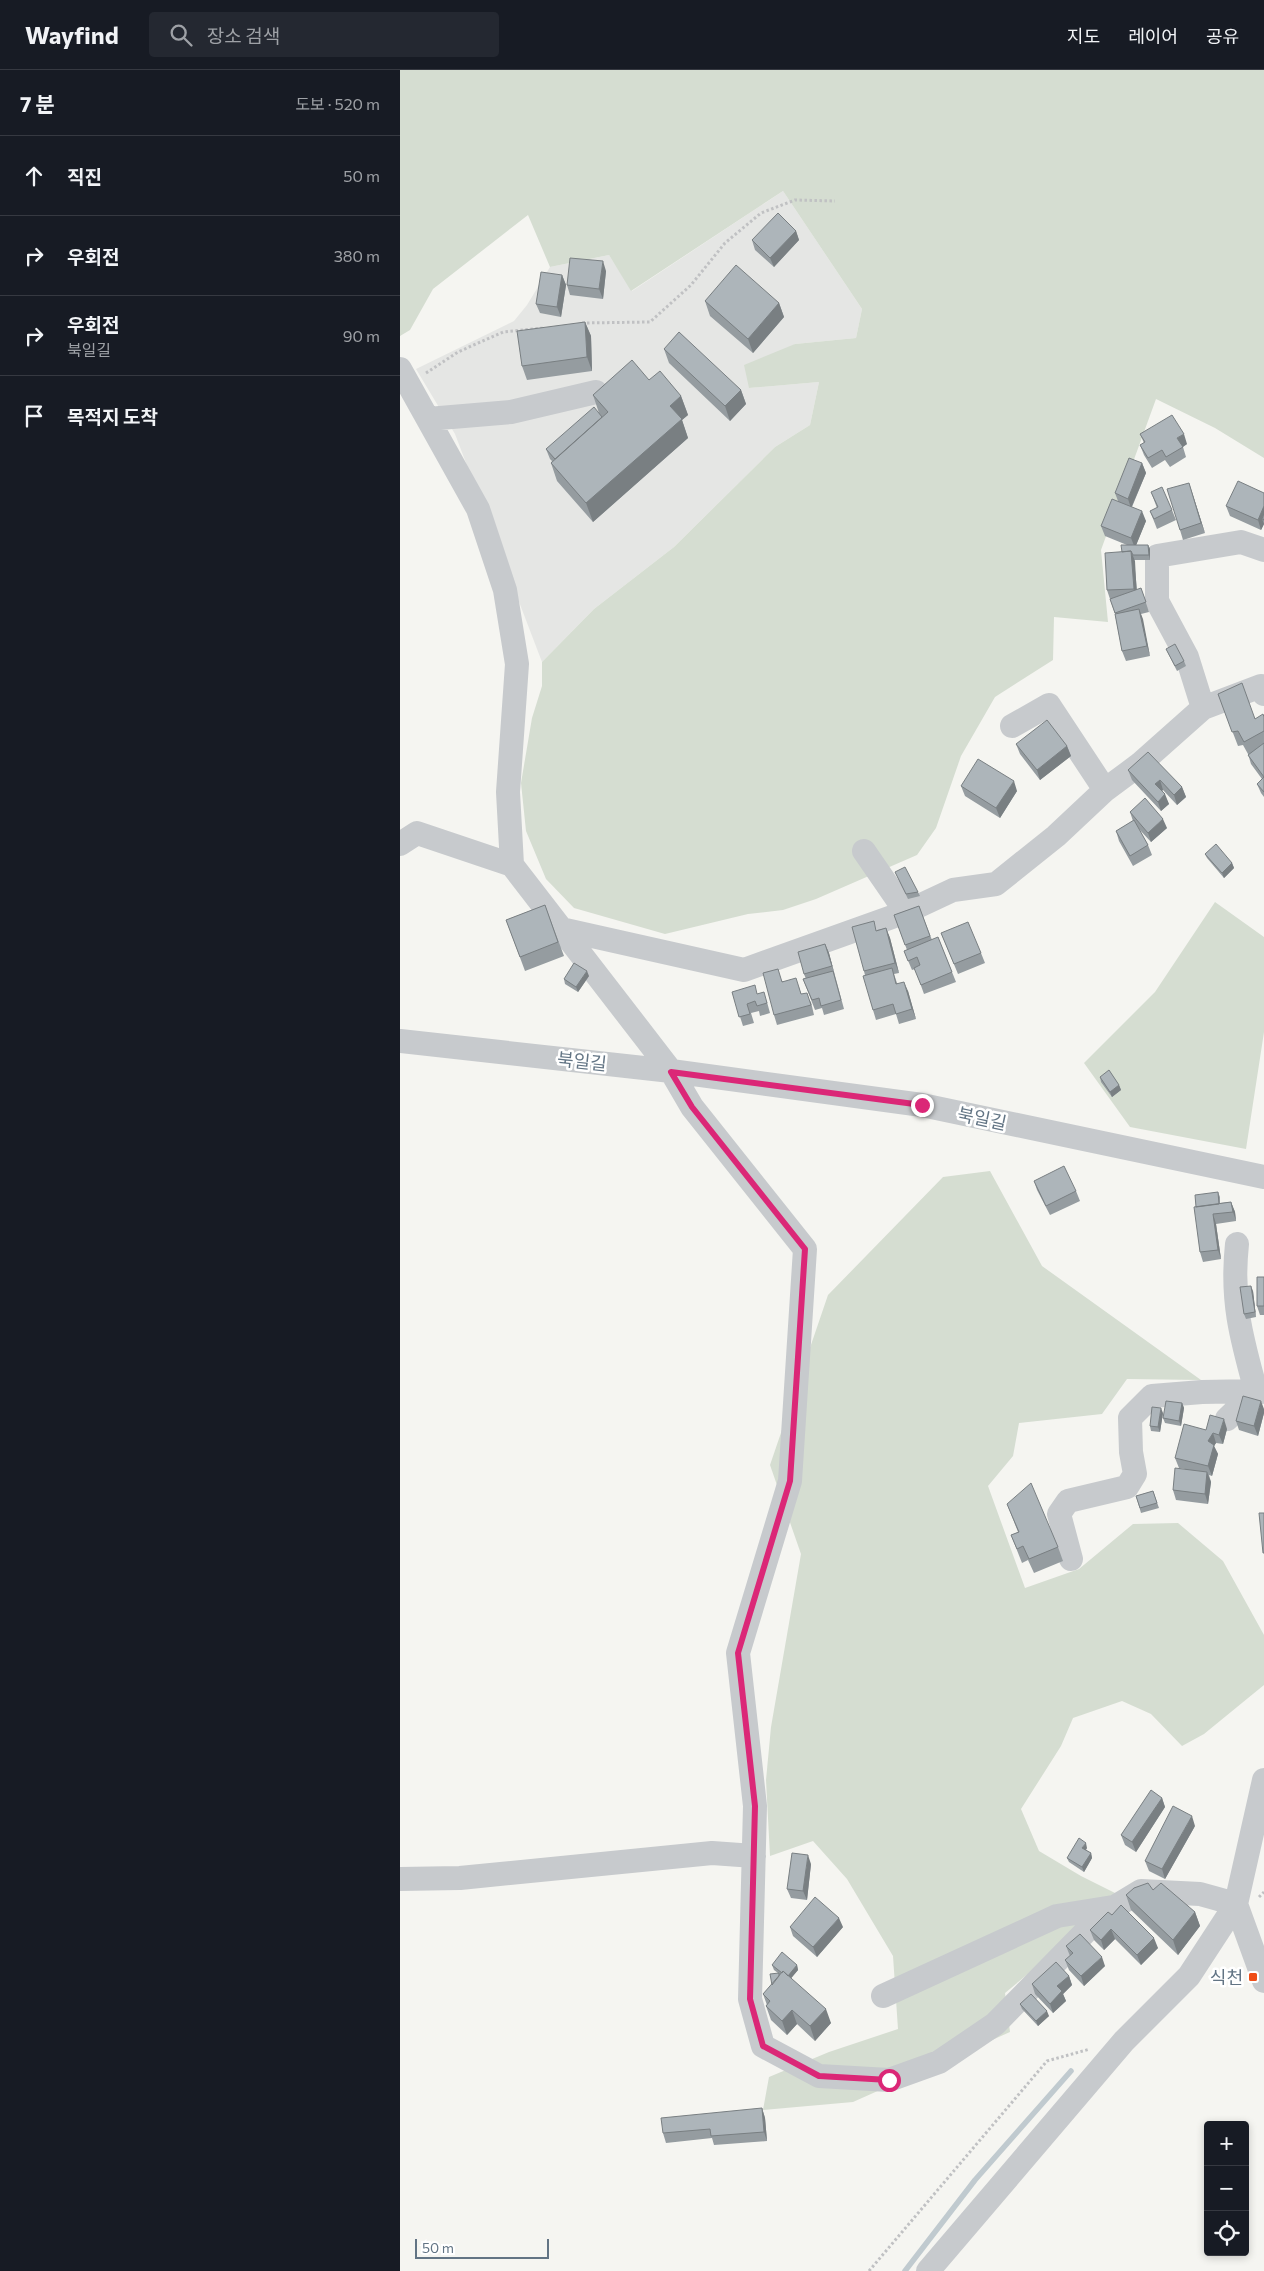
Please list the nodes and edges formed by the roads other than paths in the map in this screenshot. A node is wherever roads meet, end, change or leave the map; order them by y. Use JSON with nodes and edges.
{"nodes":[{"id":1,"x":404,"y":377,"type":"edge"},
{"id":2,"x":596,"y":392,"type":"edge"},
{"id":3,"x":428,"y":420,"type":"junction"},
{"id":4,"x":1264,"y":550,"type":"edge"},
{"id":5,"x":1263,"y":688,"type":"edge"},
{"id":6,"x":1203,"y":708,"type":"junction"},
{"id":7,"x":1012,"y":726,"type":"dead end"},
{"id":8,"x":1105,"y":790,"type":"junction"},
{"id":9,"x":400,"y":844,"type":"edge"},
{"id":10,"x":864,"y":851,"type":"dead end"},
{"id":11,"x":512,"y":865,"type":"junction"},
{"id":12,"x":906,"y":912,"type":"junction"},
{"id":13,"x":561,"y":929,"type":"junction"},
{"id":14,"x":400,"y":1041,"type":"edge"},
{"id":15,"x":671,"y":1072,"type":"junction"},
{"id":16,"x":1264,"y":1176,"type":"edge"},
{"id":17,"x":1237,"y":1244,"type":"dead end"},
{"id":18,"x":1260,"y":1392,"type":"edge"},
{"id":19,"x":1227,"y":1419,"type":"dead end"},
{"id":20,"x":1071,"y":1559,"type":"dead end"},
{"id":21,"x":1264,"y":1780,"type":"edge"},
{"id":22,"x":754,"y":1856,"type":"junction"},
{"id":23,"x":400,"y":1879,"type":"edge"},
{"id":24,"x":1236,"y":1904,"type":"junction"},
{"id":25,"x":1117,"y":1906,"type":"junction"},
{"id":26,"x":1264,"y":1981,"type":"edge"},
{"id":27,"x":882,"y":1996,"type":"dead end"},
{"id":28,"x":928,"y":2271,"type":"edge"}],
"edges":[{"from":1,"to":3,"type":"street"},
{"from":2,"to":3,"type":"street"},
{"from":3,"to":11,"type":"street"},
{"from":4,"to":6,"type":"street"},
{"from":5,"to":6,"type":"street"},
{"from":6,"to":8,"type":"street"},
{"from":7,"to":8,"type":"street"},
{"from":8,"to":12,"type":"street"},
{"from":9,"to":11,"type":"street"},
{"from":10,"to":12,"type":"street"},
{"from":11,"to":13,"type":"street"},
{"from":12,"to":13,"type":"street"},
{"from":13,"to":15,"type":"street"},
{"from":14,"to":15,"type":"street","name":"북일길"},
{"from":15,"to":16,"type":"street","name":"북일길"},
{"from":15,"to":22,"type":"street"},
{"from":17,"to":18,"type":"street"},
{"from":18,"to":19,"type":"street"},
{"from":18,"to":20,"type":"street"},
{"from":21,"to":24,"type":"street"},
{"from":22,"to":23,"type":"street"},
{"from":22,"to":25,"type":"street"},
{"from":24,"to":25,"type":"street"},
{"from":24,"to":26,"type":"street"},
{"from":24,"to":28,"type":"street"},
{"from":25,"to":27,"type":"street"}]}
